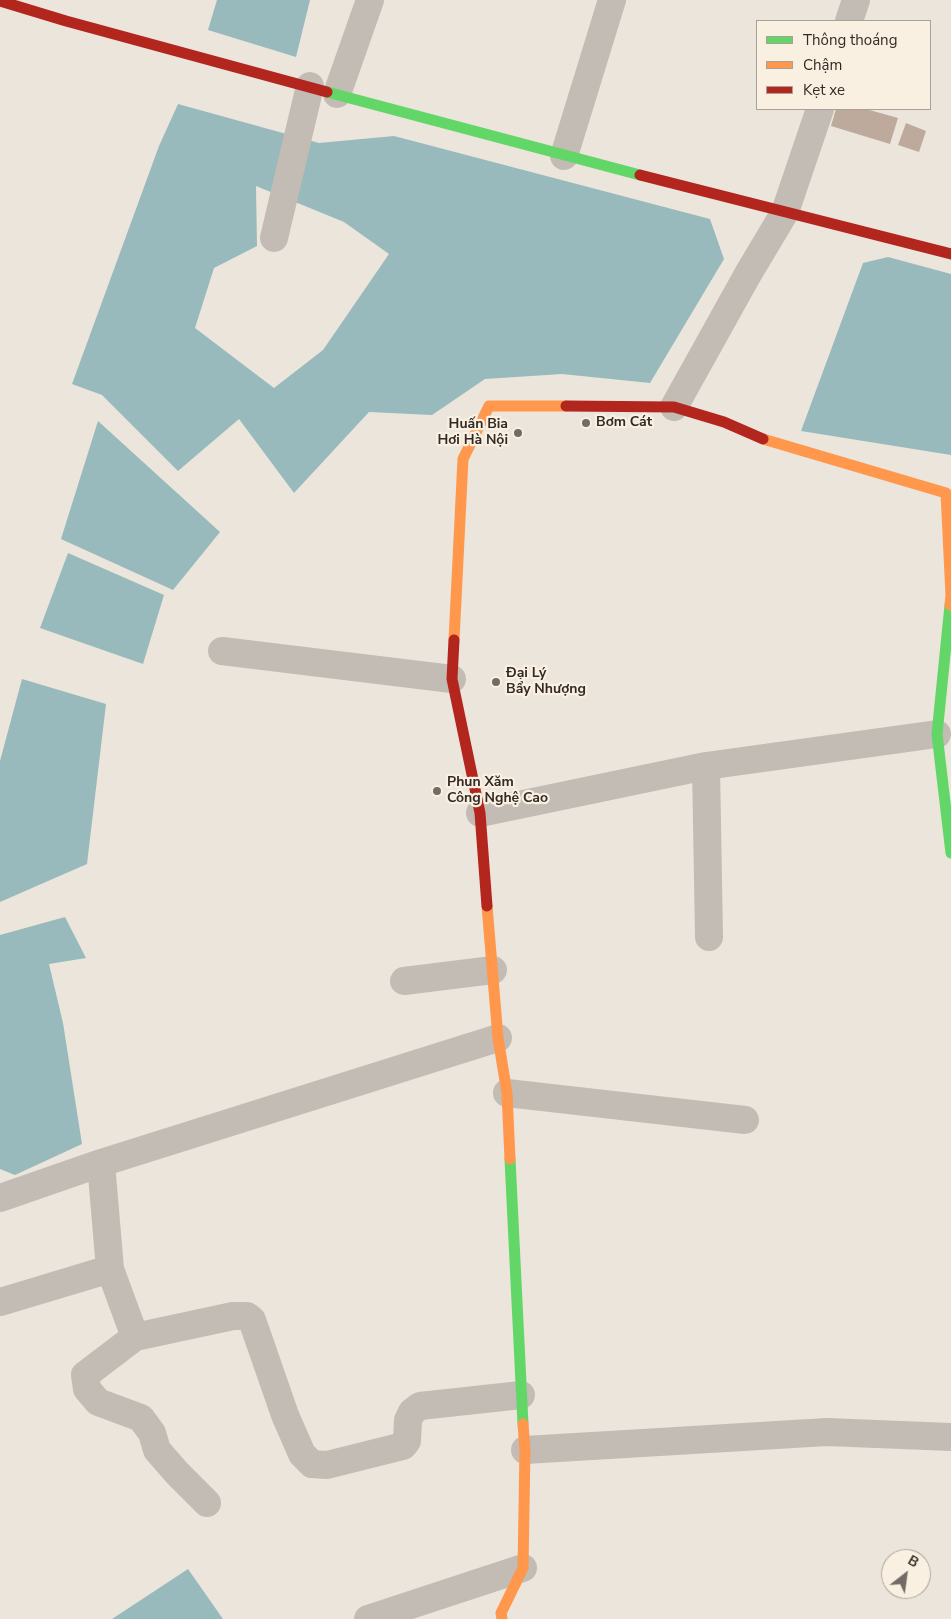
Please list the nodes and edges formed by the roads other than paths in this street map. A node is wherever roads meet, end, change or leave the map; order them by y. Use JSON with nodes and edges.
{"nodes":[{"id":1,"x":370,"y":0,"type":"edge"},
{"id":2,"x":612,"y":0,"type":"edge"},
{"id":3,"x":856,"y":0,"type":"edge"},
{"id":4,"x":0,"y":1,"type":"edge"},
{"id":5,"x":849,"y":20,"type":"edge"},
{"id":6,"x":310,"y":86,"type":"junction"},
{"id":7,"x":337,"y":94,"type":"junction"},
{"id":8,"x":820,"y":110,"type":"edge"},
{"id":9,"x":564,"y":156,"type":"junction"},
{"id":10,"x":785,"y":212,"type":"junction"},
{"id":11,"x":274,"y":238,"type":"dead end"},
{"id":12,"x":951,"y":254,"type":"edge"},
{"id":13,"x":674,"y":407,"type":"junction"},
{"id":14,"x":951,"y":595,"type":"edge"},
{"id":15,"x":222,"y":651,"type":"dead end"},
{"id":16,"x":452,"y":679,"type":"junction"},
{"id":17,"x":937,"y":734,"type":"junction"},
{"id":18,"x":706,"y":766,"type":"junction"},
{"id":19,"x":480,"y":813,"type":"junction"},
{"id":20,"x":951,"y":853,"type":"edge"},
{"id":21,"x":709,"y":937,"type":"dead end"},
{"id":22,"x":493,"y":970,"type":"junction"},
{"id":23,"x":404,"y":981,"type":"dead end"},
{"id":24,"x":498,"y":1038,"type":"junction"},
{"id":25,"x":507,"y":1093,"type":"junction"},
{"id":26,"x":745,"y":1120,"type":"dead end"},
{"id":27,"x":101,"y":1164,"type":"junction"},
{"id":28,"x":0,"y":1198,"type":"edge"},
{"id":29,"x":110,"y":1270,"type":"junction"},
{"id":30,"x":0,"y":1302,"type":"edge"},
{"id":31,"x":135,"y":1338,"type":"junction"},
{"id":32,"x":521,"y":1395,"type":"junction"},
{"id":33,"x":951,"y":1437,"type":"edge"},
{"id":34,"x":526,"y":1450,"type":"junction"},
{"id":35,"x":207,"y":1503,"type":"dead end"},
{"id":36,"x":524,"y":1568,"type":"junction"},
{"id":37,"x":368,"y":1619,"type":"edge"},
{"id":38,"x":502,"y":1619,"type":"edge"}],
"edges":[{"from":1,"to":7,"type":"street"},
{"from":2,"to":9,"type":"street"},
{"from":3,"to":5,"type":"street"},
{"from":4,"to":6,"type":"street"},
{"from":6,"to":7,"type":"street"},
{"from":6,"to":11,"type":"street"},
{"from":7,"to":9,"type":"street"},
{"from":8,"to":10,"type":"street"},
{"from":9,"to":10,"type":"street"},
{"from":10,"to":12,"type":"street"},
{"from":10,"to":13,"type":"street"},
{"from":13,"to":14,"type":"street"},
{"from":13,"to":16,"type":"street"},
{"from":14,"to":17,"type":"street"},
{"from":15,"to":16,"type":"street"},
{"from":16,"to":19,"type":"street"},
{"from":17,"to":18,"type":"street"},
{"from":17,"to":20,"type":"street"},
{"from":18,"to":19,"type":"street"},
{"from":18,"to":21,"type":"street"},
{"from":19,"to":22,"type":"street"},
{"from":22,"to":23,"type":"street"},
{"from":22,"to":24,"type":"street"},
{"from":24,"to":25,"type":"street"},
{"from":24,"to":27,"type":"street"},
{"from":25,"to":26,"type":"street"},
{"from":25,"to":32,"type":"street"},
{"from":27,"to":28,"type":"street"},
{"from":27,"to":29,"type":"street"},
{"from":29,"to":30,"type":"street"},
{"from":29,"to":31,"type":"street"},
{"from":31,"to":32,"type":"street"},
{"from":31,"to":35,"type":"street"},
{"from":32,"to":34,"type":"street"},
{"from":33,"to":34,"type":"street"},
{"from":34,"to":36,"type":"street"},
{"from":36,"to":37,"type":"street"},
{"from":36,"to":38,"type":"street"}]}
